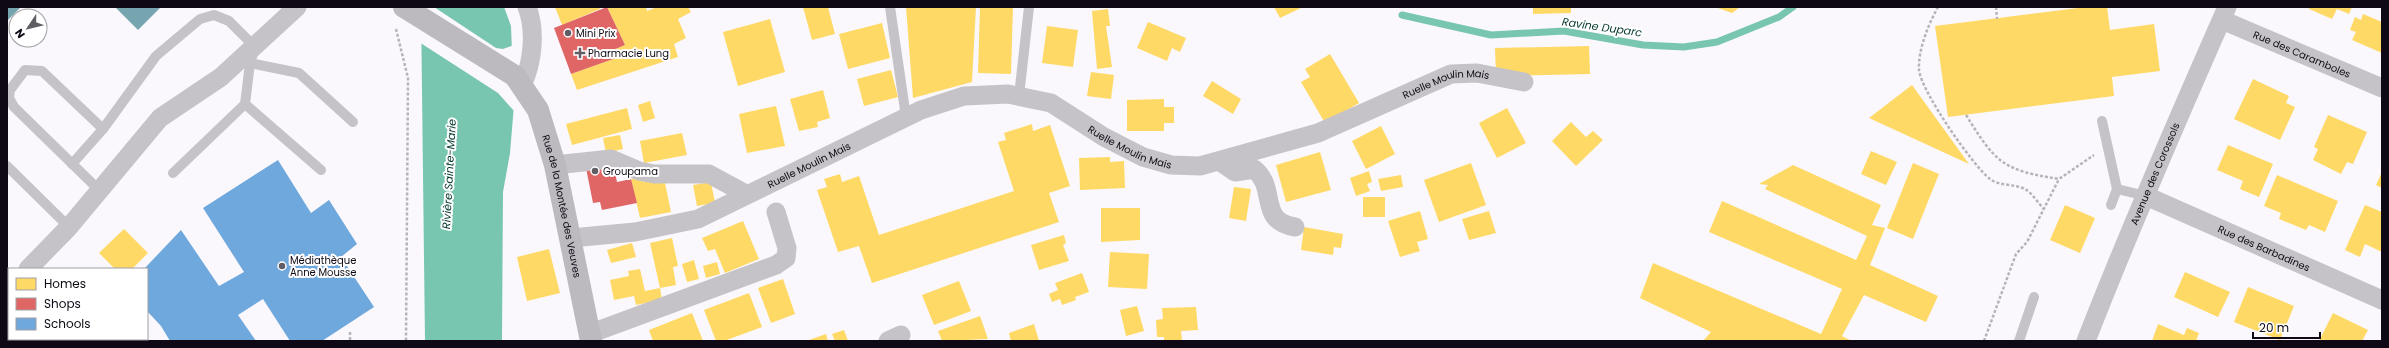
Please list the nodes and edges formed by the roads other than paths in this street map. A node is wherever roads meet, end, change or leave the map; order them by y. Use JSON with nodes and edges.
{"nodes":[{"id":1,"x":297,"y":7,"type":"edge"},
{"id":2,"x":527,"y":7,"type":"edge"},
{"id":3,"x":890,"y":7,"type":"edge"},
{"id":4,"x":1029,"y":7,"type":"edge"},
{"id":5,"x":2224,"y":14,"type":"edge"},
{"id":6,"x":405,"y":15,"type":"edge"},
{"id":7,"x":253,"y":55,"type":"junction"},
{"id":8,"x":518,"y":80,"type":"junction"},
{"id":9,"x":1524,"y":82,"type":"dead end"},
{"id":10,"x":2382,"y":88,"type":"edge"},
{"id":11,"x":1019,"y":96,"type":"junction"},
{"id":12,"x":245,"y":104,"type":"junction"},
{"id":13,"x":906,"y":117,"type":"junction"},
{"id":14,"x":2102,"y":121,"type":"dead end"},
{"id":15,"x":353,"y":122,"type":"dead end"},
{"id":16,"x":103,"y":129,"type":"junction"},
{"id":17,"x":1219,"y":161,"type":"junction"},
{"id":18,"x":72,"y":164,"type":"junction"},
{"id":19,"x":555,"y":165,"type":"junction"},
{"id":20,"x":7,"y":166,"type":"edge"},
{"id":21,"x":321,"y":170,"type":"dead end"},
{"id":22,"x":174,"y":173,"type":"dead end"},
{"id":23,"x":98,"y":189,"type":"junction"},
{"id":24,"x":2117,"y":189,"type":"junction"},
{"id":25,"x":746,"y":194,"type":"junction"},
{"id":26,"x":2146,"y":196,"type":"junction"},
{"id":27,"x":2111,"y":205,"type":"dead end"},
{"id":28,"x":776,"y":212,"type":"dead end"},
{"id":29,"x":69,"y":227,"type":"junction"},
{"id":30,"x":1295,"y":227,"type":"dead end"},
{"id":31,"x":570,"y":238,"type":"junction"},
{"id":32,"x":29,"y":268,"type":"edge"},
{"id":33,"x":2034,"y":297,"type":"dead end"},
{"id":34,"x":2382,"y":300,"type":"edge"},
{"id":35,"x":590,"y":338,"type":"edge"},
{"id":36,"x":2018,"y":341,"type":"edge"},
{"id":37,"x":2086,"y":341,"type":"edge"}],
"edges":[{"from":1,"to":7,"type":"street"},
{"from":2,"to":8,"type":"street"},
{"from":3,"to":13,"type":"lane"},
{"from":4,"to":11,"type":"lane"},
{"from":5,"to":10,"type":"street","name":"Rue des Caramboles"},
{"from":5,"to":26,"type":"street","name":"Avenue des Corossols"},
{"from":6,"to":8,"type":"main road"},
{"from":7,"to":12,"type":"lane"},
{"from":7,"to":15,"type":"lane"},
{"from":7,"to":16,"type":"lane"},
{"from":7,"to":23,"type":"street"},
{"from":8,"to":19,"type":"main road","name":"Rue de la Montée des Veuves"},
{"from":9,"to":17,"type":"street","name":"Ruelle Moulin Mais"},
{"from":11,"to":13,"type":"street","name":"Ruelle Moulin Mais"},
{"from":11,"to":17,"type":"street","name":"Ruelle Moulin Mais"},
{"from":12,"to":21,"type":"lane"},
{"from":12,"to":22,"type":"lane"},
{"from":13,"to":25,"type":"street","name":"Ruelle Moulin Mais"},
{"from":14,"to":24,"type":"lane"},
{"from":16,"to":18,"type":"lane"},
{"from":16,"to":18,"type":"lane"},
{"from":17,"to":30,"type":"street"},
{"from":18,"to":23,"type":"lane"},
{"from":19,"to":25,"type":"street"},
{"from":19,"to":31,"type":"main road","name":"Rue de la Montée des Veuves"},
{"from":20,"to":29,"type":"lane"},
{"from":23,"to":29,"type":"street"},
{"from":24,"to":26,"type":"lane"},
{"from":24,"to":27,"type":"lane"},
{"from":25,"to":31,"type":"street","name":"Ruelle Moulin Mais"},
{"from":26,"to":34,"type":"street","name":"Rue des Barbadines"},
{"from":26,"to":37,"type":"street","name":"Avenue des Corossols"},
{"from":28,"to":35,"type":"street"},
{"from":29,"to":32,"type":"street"},
{"from":31,"to":35,"type":"main road","name":"Rue de la Montée des Veuves"},
{"from":33,"to":36,"type":"lane"}]}
